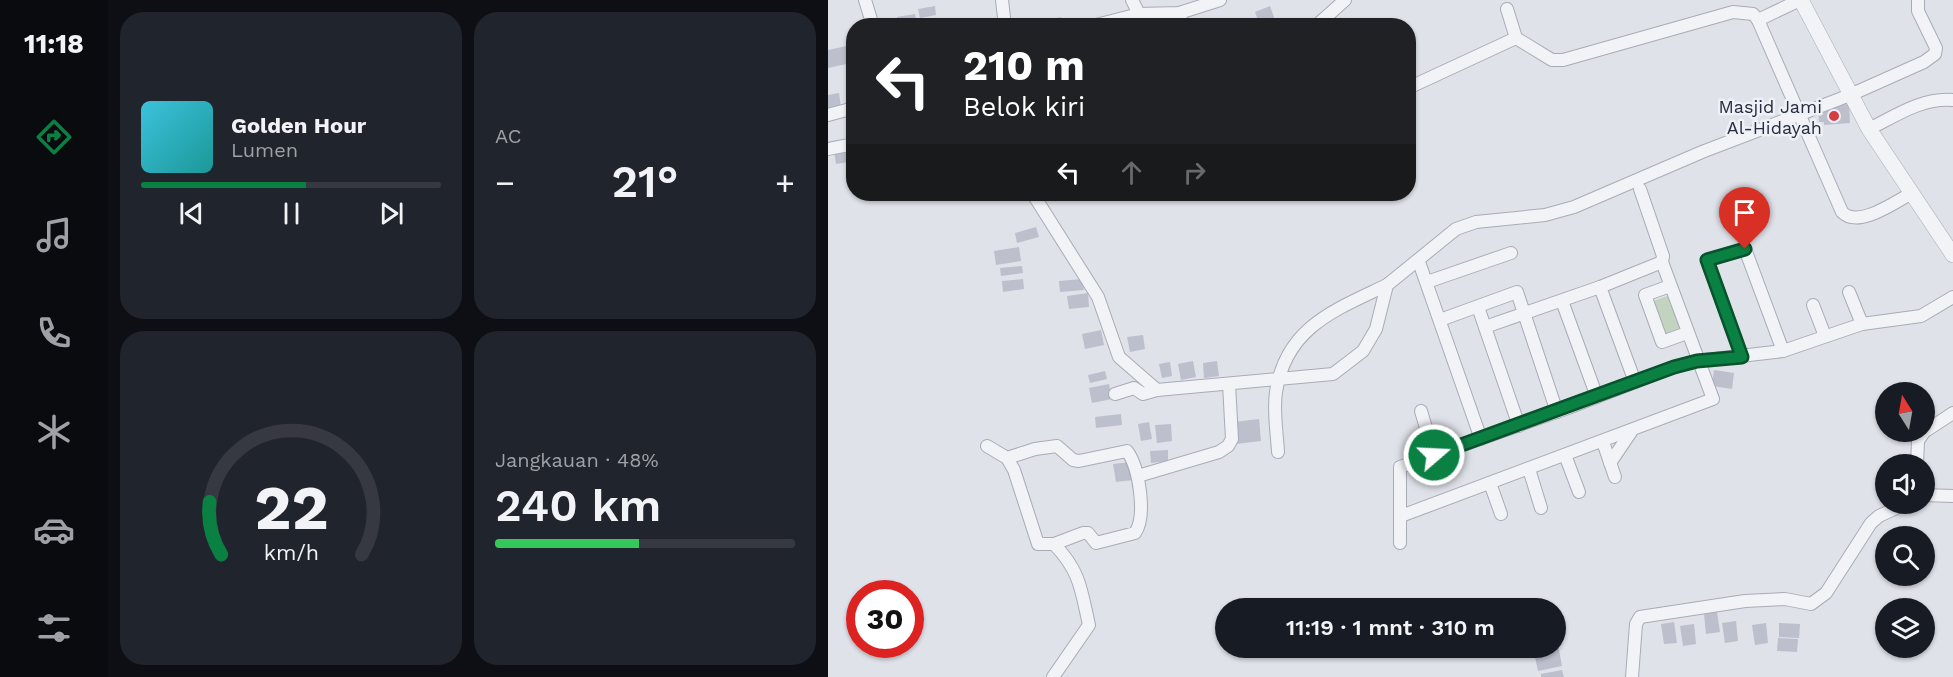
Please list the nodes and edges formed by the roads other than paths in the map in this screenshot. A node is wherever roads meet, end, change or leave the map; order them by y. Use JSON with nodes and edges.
{"nodes":[{"id":1,"x":865,"y":0,"type":"edge"},
{"id":2,"x":1002,"y":0,"type":"edge"},
{"id":3,"x":1132,"y":0,"type":"edge"},
{"id":4,"x":1220,"y":0,"type":"edge"},
{"id":5,"x":1345,"y":0,"type":"edge"},
{"id":6,"x":1800,"y":0,"type":"edge"},
{"id":7,"x":1918,"y":0,"type":"edge"},
{"id":8,"x":1507,"y":9,"type":"dead end"},
{"id":9,"x":1179,"y":13,"type":"junction"},
{"id":10,"x":1139,"y":14,"type":"junction"},
{"id":11,"x":871,"y":18,"type":"edge"},
{"id":12,"x":1004,"y":18,"type":"edge"},
{"id":13,"x":1123,"y":18,"type":"edge"},
{"id":14,"x":1181,"y":18,"type":"edge"},
{"id":15,"x":1328,"y":18,"type":"edge"},
{"id":16,"x":1758,"y":20,"type":"junction"},
{"id":17,"x":1516,"y":38,"type":"junction"},
{"id":18,"x":1416,"y":84,"type":"edge"},
{"id":19,"x":1850,"y":95,"type":"junction"},
{"id":20,"x":1953,"y":100,"type":"edge"},
{"id":21,"x":846,"y":110,"type":"edge"},
{"id":22,"x":1800,"y":113,"type":"junction"},
{"id":23,"x":828,"y":115,"type":"edge"},
{"id":24,"x":1869,"y":129,"type":"junction"},
{"id":25,"x":846,"y":145,"type":"edge"},
{"id":26,"x":828,"y":148,"type":"edge"},
{"id":27,"x":1640,"y":189,"type":"dead end"},
{"id":28,"x":1912,"y":193,"type":"junction"},
{"id":29,"x":1037,"y":201,"type":"edge"},
{"id":30,"x":1511,"y":253,"type":"dead end"},
{"id":31,"x":1953,"y":255,"type":"edge"},
{"id":32,"x":1419,"y":262,"type":"junction"},
{"id":33,"x":1662,"y":262,"type":"junction"},
{"id":34,"x":1427,"y":282,"type":"junction"},
{"id":35,"x":1387,"y":285,"type":"junction"},
{"id":36,"x":1670,"y":286,"type":"junction"},
{"id":37,"x":1599,"y":287,"type":"junction"},
{"id":38,"x":1849,"y":292,"type":"dead end"},
{"id":39,"x":1953,"y":297,"type":"edge"},
{"id":40,"x":1562,"y":301,"type":"junction"},
{"id":41,"x":1813,"y":305,"type":"dead end"},
{"id":42,"x":1478,"y":307,"type":"junction"},
{"id":43,"x":1524,"y":314,"type":"junction"},
{"id":44,"x":1440,"y":320,"type":"junction"},
{"id":45,"x":1862,"y":324,"type":"junction"},
{"id":46,"x":1485,"y":327,"type":"junction"},
{"id":47,"x":1687,"y":333,"type":"junction"},
{"id":48,"x":1825,"y":336,"type":"junction"},
{"id":49,"x":1782,"y":351,"type":"junction"},
{"id":50,"x":1742,"y":357,"type":"junction"},
{"id":51,"x":1697,"y":361,"type":"junction"},
{"id":52,"x":1279,"y":381,"type":"junction"},
{"id":53,"x":1635,"y":382,"type":"junction"},
{"id":54,"x":1229,"y":384,"type":"junction"},
{"id":55,"x":1157,"y":390,"type":"junction"},
{"id":56,"x":1115,"y":394,"type":"dead end"},
{"id":57,"x":1597,"y":397,"type":"junction"},
{"id":58,"x":1421,"y":411,"type":"dead end"},
{"id":59,"x":1557,"y":412,"type":"junction"},
{"id":60,"x":1953,"y":413,"type":"edge"},
{"id":61,"x":1935,"y":425,"type":"edge"},
{"id":62,"x":1519,"y":426,"type":"junction"},
{"id":63,"x":1632,"y":431,"type":"junction"},
{"id":64,"x":1481,"y":439,"type":"junction"},
{"id":65,"x":1603,"y":442,"type":"junction"},
{"id":66,"x":987,"y":446,"type":"dead end"},
{"id":67,"x":1278,"y":452,"type":"dead end"},
{"id":68,"x":1434,"y":455,"type":"junction"},
{"id":69,"x":1565,"y":455,"type":"junction"},
{"id":70,"x":1007,"y":458,"type":"junction"},
{"id":71,"x":1610,"y":463,"type":"junction"},
{"id":72,"x":1529,"y":468,"type":"junction"},
{"id":73,"x":1138,"y":476,"type":"junction"},
{"id":74,"x":1615,"y":477,"type":"dead end"},
{"id":75,"x":1490,"y":483,"type":"junction"},
{"id":76,"x":1579,"y":492,"type":"dead end"},
{"id":77,"x":1935,"y":495,"type":"edge"},
{"id":78,"x":1953,"y":496,"type":"edge"},
{"id":79,"x":1541,"y":508,"type":"dead end"},
{"id":80,"x":1501,"y":514,"type":"dead end"},
{"id":81,"x":1883,"y":514,"type":"edge"},
{"id":82,"x":1401,"y":516,"type":"junction"},
{"id":83,"x":1400,"y":543,"type":"dead end"},
{"id":84,"x":1054,"y":544,"type":"junction"},
{"id":85,"x":1053,"y":677,"type":"edge"},
{"id":86,"x":1632,"y":677,"type":"edge"}],
"edges":[{"from":1,"to":11,"type":"street"},
{"from":2,"to":12,"type":"street"},
{"from":3,"to":10,"type":"street"},
{"from":4,"to":9,"type":"street"},
{"from":5,"to":15,"type":"street"},
{"from":6,"to":16,"type":"street"},
{"from":6,"to":19,"type":"street"},
{"from":7,"to":19,"type":"street"},
{"from":8,"to":17,"type":"street"},
{"from":9,"to":10,"type":"street"},
{"from":9,"to":14,"type":"street"},
{"from":10,"to":13,"type":"street"},
{"from":16,"to":17,"type":"street"},
{"from":16,"to":22,"type":"street"},
{"from":17,"to":18,"type":"street"},
{"from":19,"to":22,"type":"street"},
{"from":19,"to":24,"type":"street"},
{"from":20,"to":24,"type":"street"},
{"from":21,"to":23,"type":"street"},
{"from":22,"to":28,"type":"street"},
{"from":22,"to":32,"type":"street"},
{"from":24,"to":28,"type":"street"},
{"from":25,"to":26,"type":"street"},
{"from":27,"to":33,"type":"street"},
{"from":28,"to":31,"type":"street"},
{"from":29,"to":55,"type":"street"},
{"from":30,"to":34,"type":"street"},
{"from":32,"to":34,"type":"street"},
{"from":32,"to":35,"type":"street"},
{"from":33,"to":36,"type":"street"},
{"from":33,"to":37,"type":"street"},
{"from":34,"to":44,"type":"street"},
{"from":35,"to":52,"type":"street"},
{"from":35,"to":52,"type":"street"},
{"from":36,"to":47,"type":"street"},
{"from":36,"to":47,"type":"street"},
{"from":37,"to":40,"type":"street"},
{"from":37,"to":53,"type":"street"},
{"from":38,"to":45,"type":"street"},
{"from":39,"to":45,"type":"street"},
{"from":40,"to":43,"type":"street"},
{"from":40,"to":57,"type":"street"},
{"from":41,"to":48,"type":"street"},
{"from":42,"to":43,"type":"street"},
{"from":42,"to":44,"type":"street"},
{"from":42,"to":46,"type":"street"},
{"from":43,"to":46,"type":"street"},
{"from":43,"to":59,"type":"street"},
{"from":44,"to":64,"type":"street"},
{"from":45,"to":48,"type":"street"},
{"from":46,"to":62,"type":"street"},
{"from":47,"to":51,"type":"street"},
{"from":48,"to":49,"type":"street"},
{"from":49,"to":50,"type":"street"},
{"from":49,"to":50,"type":"street"},
{"from":50,"to":51,"type":"street"},
{"from":51,"to":53,"type":"street"},
{"from":51,"to":63,"type":"street"},
{"from":52,"to":54,"type":"street"},
{"from":52,"to":67,"type":"street"},
{"from":53,"to":57,"type":"street"},
{"from":54,"to":55,"type":"street"},
{"from":54,"to":73,"type":"street"},
{"from":55,"to":56,"type":"street"},
{"from":57,"to":59,"type":"street"},
{"from":58,"to":68,"type":"street"},
{"from":59,"to":62,"type":"street"},
{"from":60,"to":61,"type":"street"},
{"from":62,"to":64,"type":"street"},
{"from":63,"to":65,"type":"street"},
{"from":63,"to":71,"type":"street"},
{"from":64,"to":68,"type":"street"},
{"from":65,"to":69,"type":"street"},
{"from":65,"to":71,"type":"street"},
{"from":66,"to":70,"type":"street"},
{"from":68,"to":82,"type":"street"},
{"from":69,"to":72,"type":"street"},
{"from":69,"to":76,"type":"street"},
{"from":70,"to":73,"type":"street"},
{"from":70,"to":84,"type":"street"},
{"from":71,"to":74,"type":"street"},
{"from":72,"to":75,"type":"street"},
{"from":72,"to":79,"type":"street"},
{"from":73,"to":84,"type":"street"},
{"from":75,"to":80,"type":"street"},
{"from":75,"to":82,"type":"street"},
{"from":77,"to":78,"type":"street"},
{"from":81,"to":86,"type":"street"},
{"from":82,"to":83,"type":"street"},
{"from":84,"to":85,"type":"street"}]}
